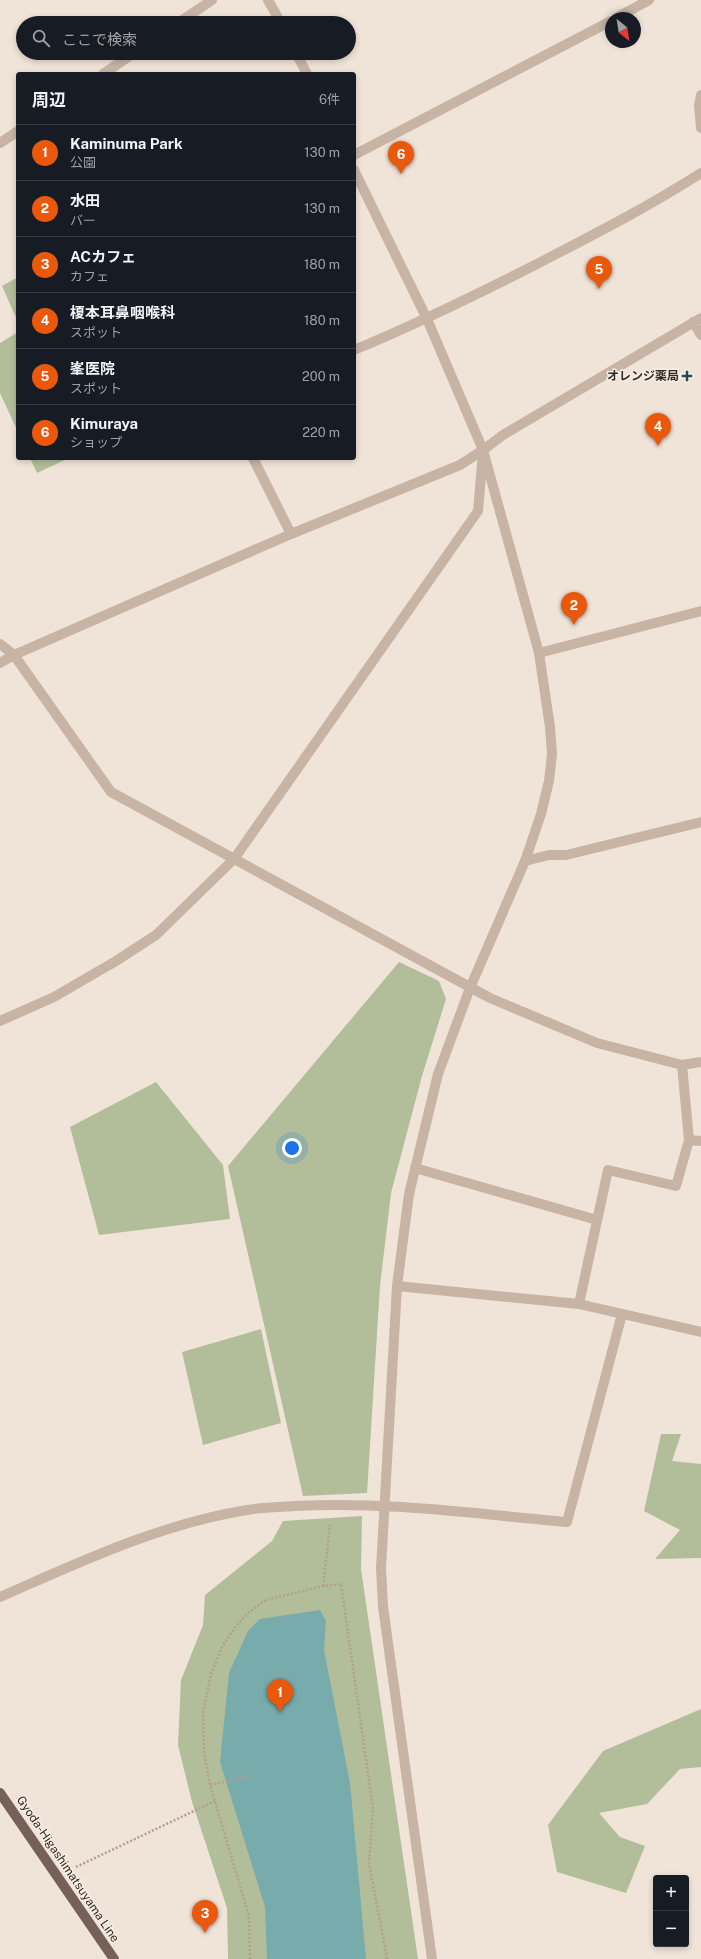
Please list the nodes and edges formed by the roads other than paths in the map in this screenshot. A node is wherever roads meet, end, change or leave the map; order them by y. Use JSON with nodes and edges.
{"nodes":[{"id":1,"x":212,"y":0,"type":"edge"},
{"id":2,"x":268,"y":0,"type":"edge"},
{"id":3,"x":649,"y":0,"type":"edge"},
{"id":4,"x":627,"y":12,"type":"edge"},
{"id":5,"x":188,"y":16,"type":"edge"},
{"id":6,"x":277,"y":16,"type":"edge"},
{"id":7,"x":605,"y":24,"type":"edge"},
{"id":8,"x":123,"y":60,"type":"edge"},
{"id":9,"x":300,"y":60,"type":"edge"},
{"id":10,"x":105,"y":72,"type":"edge"},
{"id":11,"x":306,"y":72,"type":"edge"},
{"id":12,"x":701,"y":95,"type":"edge"},
{"id":13,"x":701,"y":128,"type":"edge"},
{"id":14,"x":16,"y":132,"type":"edge"},
{"id":15,"x":0,"y":143,"type":"edge"},
{"id":16,"x":356,"y":154,"type":"edge"},
{"id":17,"x":701,"y":173,"type":"edge"},
{"id":18,"x":356,"y":174,"type":"edge"},
{"id":19,"x":427,"y":319,"type":"junction"},
{"id":20,"x":697,"y":320,"type":"edge"},
{"id":21,"x":701,"y":335,"type":"edge"},
{"id":22,"x":356,"y":349,"type":"edge"},
{"id":23,"x":484,"y":450,"type":"junction"},
{"id":24,"x":254,"y":460,"type":"edge"},
{"id":25,"x":291,"y":534,"type":"junction"},
{"id":26,"x":701,"y":610,"type":"edge"},
{"id":27,"x":0,"y":644,"type":"edge"},
{"id":28,"x":539,"y":653,"type":"junction"},
{"id":29,"x":14,"y":655,"type":"junction"},
{"id":30,"x":0,"y":663,"type":"edge"},
{"id":31,"x":701,"y":822,"type":"edge"},
{"id":32,"x":234,"y":859,"type":"junction"},
{"id":33,"x":526,"y":861,"type":"junction"},
{"id":34,"x":470,"y":988,"type":"junction"},
{"id":35,"x":0,"y":1021,"type":"edge"},
{"id":36,"x":701,"y":1062,"type":"edge"},
{"id":37,"x":682,"y":1065,"type":"junction"},
{"id":38,"x":689,"y":1140,"type":"junction"},
{"id":39,"x":701,"y":1141,"type":"edge"},
{"id":40,"x":415,"y":1168,"type":"junction"},
{"id":41,"x":597,"y":1220,"type":"junction"},
{"id":42,"x":397,"y":1286,"type":"junction"},
{"id":43,"x":579,"y":1304,"type":"junction"},
{"id":44,"x":622,"y":1314,"type":"junction"},
{"id":45,"x":701,"y":1332,"type":"edge"},
{"id":46,"x":383,"y":1505,"type":"junction"},
{"id":47,"x":0,"y":1597,"type":"edge"},
{"id":48,"x":0,"y":1793,"type":"edge"},
{"id":49,"x":114,"y":1959,"type":"edge"},
{"id":50,"x":432,"y":1959,"type":"edge"}],
"edges":[{"from":1,"to":5,"type":"street"},
{"from":2,"to":6,"type":"street"},
{"from":3,"to":4,"type":"street"},
{"from":7,"to":16,"type":"street"},
{"from":8,"to":10,"type":"street"},
{"from":9,"to":11,"type":"street"},
{"from":12,"to":13,"type":"street"},
{"from":14,"to":15,"type":"street"},
{"from":17,"to":19,"type":"street"},
{"from":18,"to":19,"type":"street"},
{"from":19,"to":22,"type":"street"},
{"from":19,"to":23,"type":"street"},
{"from":20,"to":21,"type":"street"},
{"from":20,"to":23,"type":"street"},
{"from":23,"to":25,"type":"street"},
{"from":23,"to":28,"type":"street"},
{"from":23,"to":32,"type":"street"},
{"from":24,"to":25,"type":"street"},
{"from":25,"to":29,"type":"street"},
{"from":26,"to":28,"type":"street"},
{"from":27,"to":29,"type":"street"},
{"from":28,"to":33,"type":"street"},
{"from":29,"to":30,"type":"street"},
{"from":29,"to":32,"type":"street"},
{"from":31,"to":33,"type":"street"},
{"from":32,"to":34,"type":"street"},
{"from":32,"to":35,"type":"street"},
{"from":33,"to":34,"type":"street"},
{"from":34,"to":37,"type":"street"},
{"from":34,"to":40,"type":"street"},
{"from":36,"to":37,"type":"street"},
{"from":37,"to":38,"type":"street"},
{"from":38,"to":39,"type":"street"},
{"from":38,"to":41,"type":"street"},
{"from":40,"to":41,"type":"street"},
{"from":40,"to":42,"type":"street"},
{"from":41,"to":43,"type":"street"},
{"from":42,"to":43,"type":"street"},
{"from":42,"to":46,"type":"street"},
{"from":43,"to":44,"type":"street"},
{"from":44,"to":45,"type":"street"},
{"from":44,"to":46,"type":"street"},
{"from":46,"to":47,"type":"street"},
{"from":46,"to":50,"type":"street"},
{"from":48,"to":49,"type":"main road","name":"Gyoda-Higashimatsuyama Line"}]}
